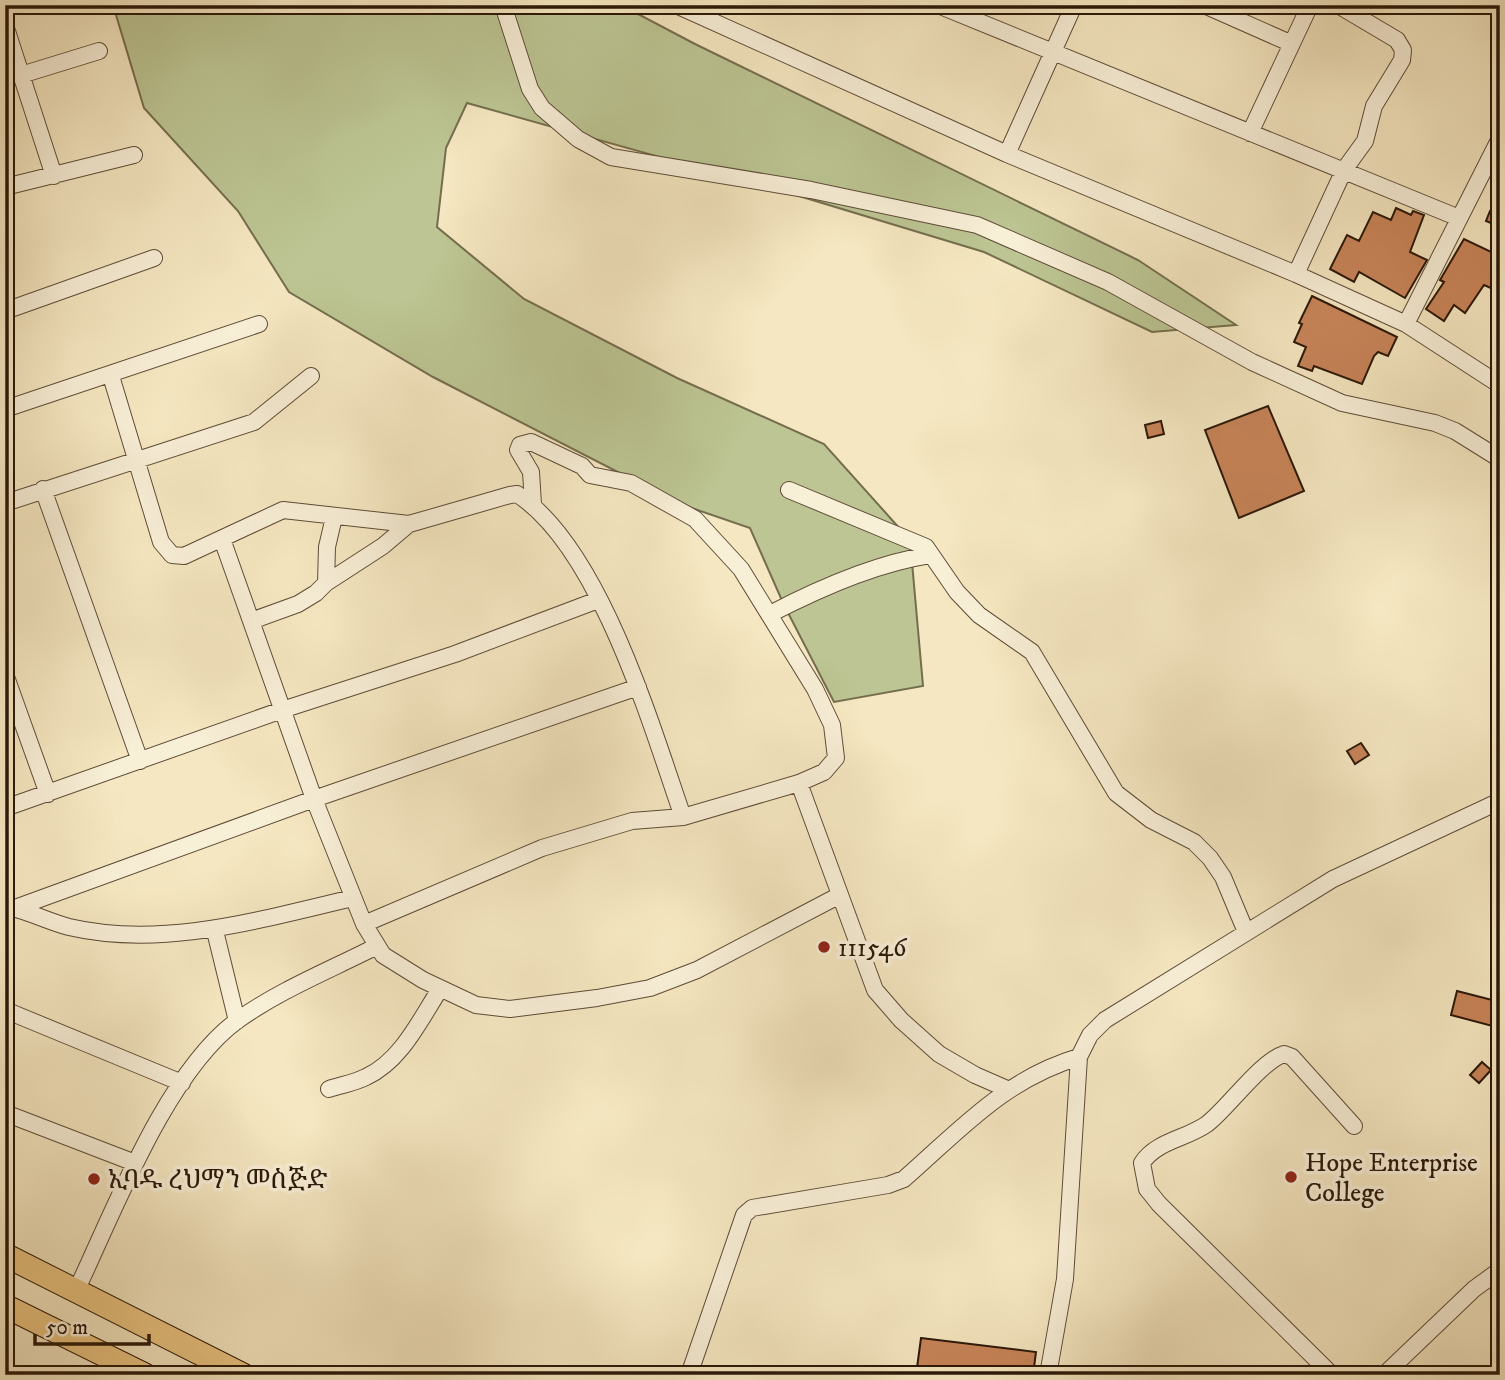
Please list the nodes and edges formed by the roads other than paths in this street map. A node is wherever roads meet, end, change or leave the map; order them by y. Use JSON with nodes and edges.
{"nodes":[{"id":1,"x":503,"y":5,"type":"edge"},
{"id":2,"x":676,"y":5,"type":"edge"},
{"id":3,"x":938,"y":5,"type":"edge"},
{"id":4,"x":1074,"y":5,"type":"edge"},
{"id":5,"x":1205,"y":5,"type":"edge"},
{"id":6,"x":1310,"y":5,"type":"edge"},
{"id":7,"x":1338,"y":5,"type":"edge"},
{"id":8,"x":957,"y":9,"type":"edge"},
{"id":9,"x":709,"y":11,"type":"edge"},
{"id":10,"x":5,"y":25,"type":"edge"},
{"id":11,"x":1290,"y":43,"type":"junction"},
{"id":12,"x":99,"y":51,"type":"dead end"},
{"id":13,"x":1054,"y":52,"type":"junction"},
{"id":14,"x":21,"y":75,"type":"junction"},
{"id":15,"x":1250,"y":133,"type":"junction"},
{"id":16,"x":1500,"y":138,"type":"edge"},
{"id":17,"x":1007,"y":154,"type":"junction"},
{"id":18,"x":134,"y":155,"type":"dead end"},
{"id":19,"x":1344,"y":170,"type":"junction"},
{"id":20,"x":54,"y":176,"type":"junction"},
{"id":21,"x":5,"y":187,"type":"edge"},
{"id":22,"x":1459,"y":218,"type":"junction"},
{"id":23,"x":154,"y":258,"type":"dead end"},
{"id":24,"x":1296,"y":274,"type":"junction"},
{"id":25,"x":5,"y":311,"type":"edge"},
{"id":26,"x":259,"y":324,"type":"dead end"},
{"id":27,"x":1406,"y":324,"type":"junction"},
{"id":28,"x":111,"y":376,"type":"junction"},
{"id":29,"x":311,"y":376,"type":"dead end"},
{"id":30,"x":1500,"y":385,"type":"edge"},
{"id":31,"x":5,"y":410,"type":"edge"},
{"id":32,"x":135,"y":459,"type":"junction"},
{"id":33,"x":1500,"y":459,"type":"edge"},
{"id":34,"x":43,"y":489,"type":"junction"},
{"id":35,"x":789,"y":491,"type":"dead end"},
{"id":36,"x":5,"y":503,"type":"edge"},
{"id":37,"x":533,"y":504,"type":"junction"},
{"id":38,"x":334,"y":517,"type":"junction"},
{"id":39,"x":410,"y":524,"type":"junction"},
{"id":40,"x":222,"y":539,"type":"junction"},
{"id":41,"x":930,"y":555,"type":"junction"},
{"id":42,"x":326,"y":583,"type":"junction"},
{"id":43,"x":598,"y":600,"type":"junction"},
{"id":44,"x":770,"y":614,"type":"junction"},
{"id":45,"x":251,"y":621,"type":"junction"},
{"id":46,"x":5,"y":674,"type":"edge"},
{"id":47,"x":638,"y":687,"type":"junction"},
{"id":48,"x":282,"y":710,"type":"junction"},
{"id":49,"x":140,"y":761,"type":"junction"},
{"id":50,"x":799,"y":783,"type":"junction"},
{"id":51,"x":48,"y":794,"type":"junction"},
{"id":52,"x":314,"y":799,"type":"junction"},
{"id":53,"x":1500,"y":801,"type":"edge"},
{"id":54,"x":5,"y":808,"type":"edge"},
{"id":55,"x":683,"y":817,"type":"junction"},
{"id":56,"x":841,"y":895,"type":"junction"},
{"id":57,"x":353,"y":898,"type":"junction"},
{"id":58,"x":10,"y":907,"type":"edge"},
{"id":59,"x":364,"y":925,"type":"junction"},
{"id":60,"x":215,"y":931,"type":"junction"},
{"id":61,"x":1247,"y":932,"type":"junction"},
{"id":62,"x":375,"y":947,"type":"junction"},
{"id":63,"x":440,"y":989,"type":"junction"},
{"id":64,"x":5,"y":1010,"type":"edge"},
{"id":65,"x":237,"y":1021,"type":"junction"},
{"id":66,"x":1079,"y":1057,"type":"junction"},
{"id":67,"x":182,"y":1083,"type":"junction"},
{"id":68,"x":1007,"y":1088,"type":"junction"},
{"id":69,"x":329,"y":1089,"type":"dead end"},
{"id":70,"x":5,"y":1113,"type":"edge"},
{"id":71,"x":1354,"y":1126,"type":"dead end"},
{"id":72,"x":135,"y":1164,"type":"junction"},
{"id":73,"x":5,"y":1255,"type":"edge"},
{"id":74,"x":1500,"y":1270,"type":"edge"},
{"id":75,"x":77,"y":1289,"type":"junction"},
{"id":76,"x":5,"y":1306,"type":"edge"},
{"id":77,"x":145,"y":1375,"type":"edge"},
{"id":78,"x":243,"y":1375,"type":"edge"},
{"id":79,"x":689,"y":1375,"type":"edge"},
{"id":80,"x":1048,"y":1375,"type":"edge"},
{"id":81,"x":1332,"y":1375,"type":"edge"},
{"id":82,"x":1384,"y":1375,"type":"edge"}],
"edges":[{"from":1,"to":33,"type":"street"},
{"from":2,"to":9,"type":"street"},
{"from":3,"to":8,"type":"street"},
{"from":4,"to":13,"type":"street"},
{"from":5,"to":11,"type":"street"},
{"from":6,"to":11,"type":"street"},
{"from":7,"to":19,"type":"street"},
{"from":8,"to":13,"type":"street"},
{"from":9,"to":17,"type":"street"},
{"from":10,"to":14,"type":"street"},
{"from":11,"to":15,"type":"street"},
{"from":12,"to":14,"type":"street"},
{"from":13,"to":15,"type":"street"},
{"from":13,"to":17,"type":"street"},
{"from":14,"to":20,"type":"street"},
{"from":15,"to":19,"type":"street"},
{"from":16,"to":22,"type":"street"},
{"from":17,"to":24,"type":"street"},
{"from":18,"to":20,"type":"street"},
{"from":19,"to":22,"type":"street"},
{"from":19,"to":24,"type":"street"},
{"from":20,"to":21,"type":"street"},
{"from":22,"to":27,"type":"street"},
{"from":23,"to":25,"type":"street"},
{"from":24,"to":27,"type":"street"},
{"from":26,"to":28,"type":"street"},
{"from":27,"to":30,"type":"street"},
{"from":28,"to":31,"type":"street"},
{"from":28,"to":32,"type":"street"},
{"from":29,"to":32,"type":"street"},
{"from":32,"to":34,"type":"street"},
{"from":32,"to":40,"type":"street"},
{"from":34,"to":36,"type":"street"},
{"from":34,"to":49,"type":"street"},
{"from":35,"to":41,"type":"street"},
{"from":37,"to":39,"type":"street"},
{"from":37,"to":43,"type":"street"},
{"from":37,"to":44,"type":"street"},
{"from":38,"to":39,"type":"street"},
{"from":38,"to":40,"type":"street"},
{"from":38,"to":42,"type":"street"},
{"from":39,"to":42,"type":"street"},
{"from":40,"to":45,"type":"street"},
{"from":41,"to":44,"type":"street"},
{"from":41,"to":61,"type":"street"},
{"from":42,"to":45,"type":"street"},
{"from":43,"to":47,"type":"street"},
{"from":43,"to":48,"type":"street"},
{"from":44,"to":50,"type":"street"},
{"from":45,"to":48,"type":"street"},
{"from":46,"to":51,"type":"street"},
{"from":47,"to":52,"type":"street"},
{"from":47,"to":55,"type":"street"},
{"from":48,"to":49,"type":"street"},
{"from":48,"to":52,"type":"street"},
{"from":49,"to":51,"type":"street"},
{"from":50,"to":55,"type":"street"},
{"from":50,"to":56,"type":"street"},
{"from":51,"to":54,"type":"street"},
{"from":52,"to":57,"type":"street"},
{"from":52,"to":58,"type":"street"},
{"from":53,"to":61,"type":"street"},
{"from":55,"to":59,"type":"street"},
{"from":56,"to":63,"type":"street"},
{"from":56,"to":68,"type":"street"},
{"from":57,"to":59,"type":"street"},
{"from":57,"to":60,"type":"street"},
{"from":58,"to":60,"type":"street"},
{"from":59,"to":62,"type":"street"},
{"from":60,"to":65,"type":"street"},
{"from":61,"to":66,"type":"street"},
{"from":62,"to":63,"type":"street"},
{"from":62,"to":65,"type":"street"},
{"from":63,"to":69,"type":"street"},
{"from":64,"to":67,"type":"street"},
{"from":65,"to":67,"type":"street"},
{"from":66,"to":68,"type":"street"},
{"from":66,"to":80,"type":"street"},
{"from":67,"to":72,"type":"street"},
{"from":68,"to":79,"type":"street"},
{"from":70,"to":72,"type":"street"},
{"from":71,"to":81,"type":"street"},
{"from":72,"to":75,"type":"street"},
{"from":73,"to":75,"type":"highway"},
{"from":74,"to":82,"type":"street"},
{"from":75,"to":78,"type":"highway"},
{"from":76,"to":77,"type":"highway"}]}
